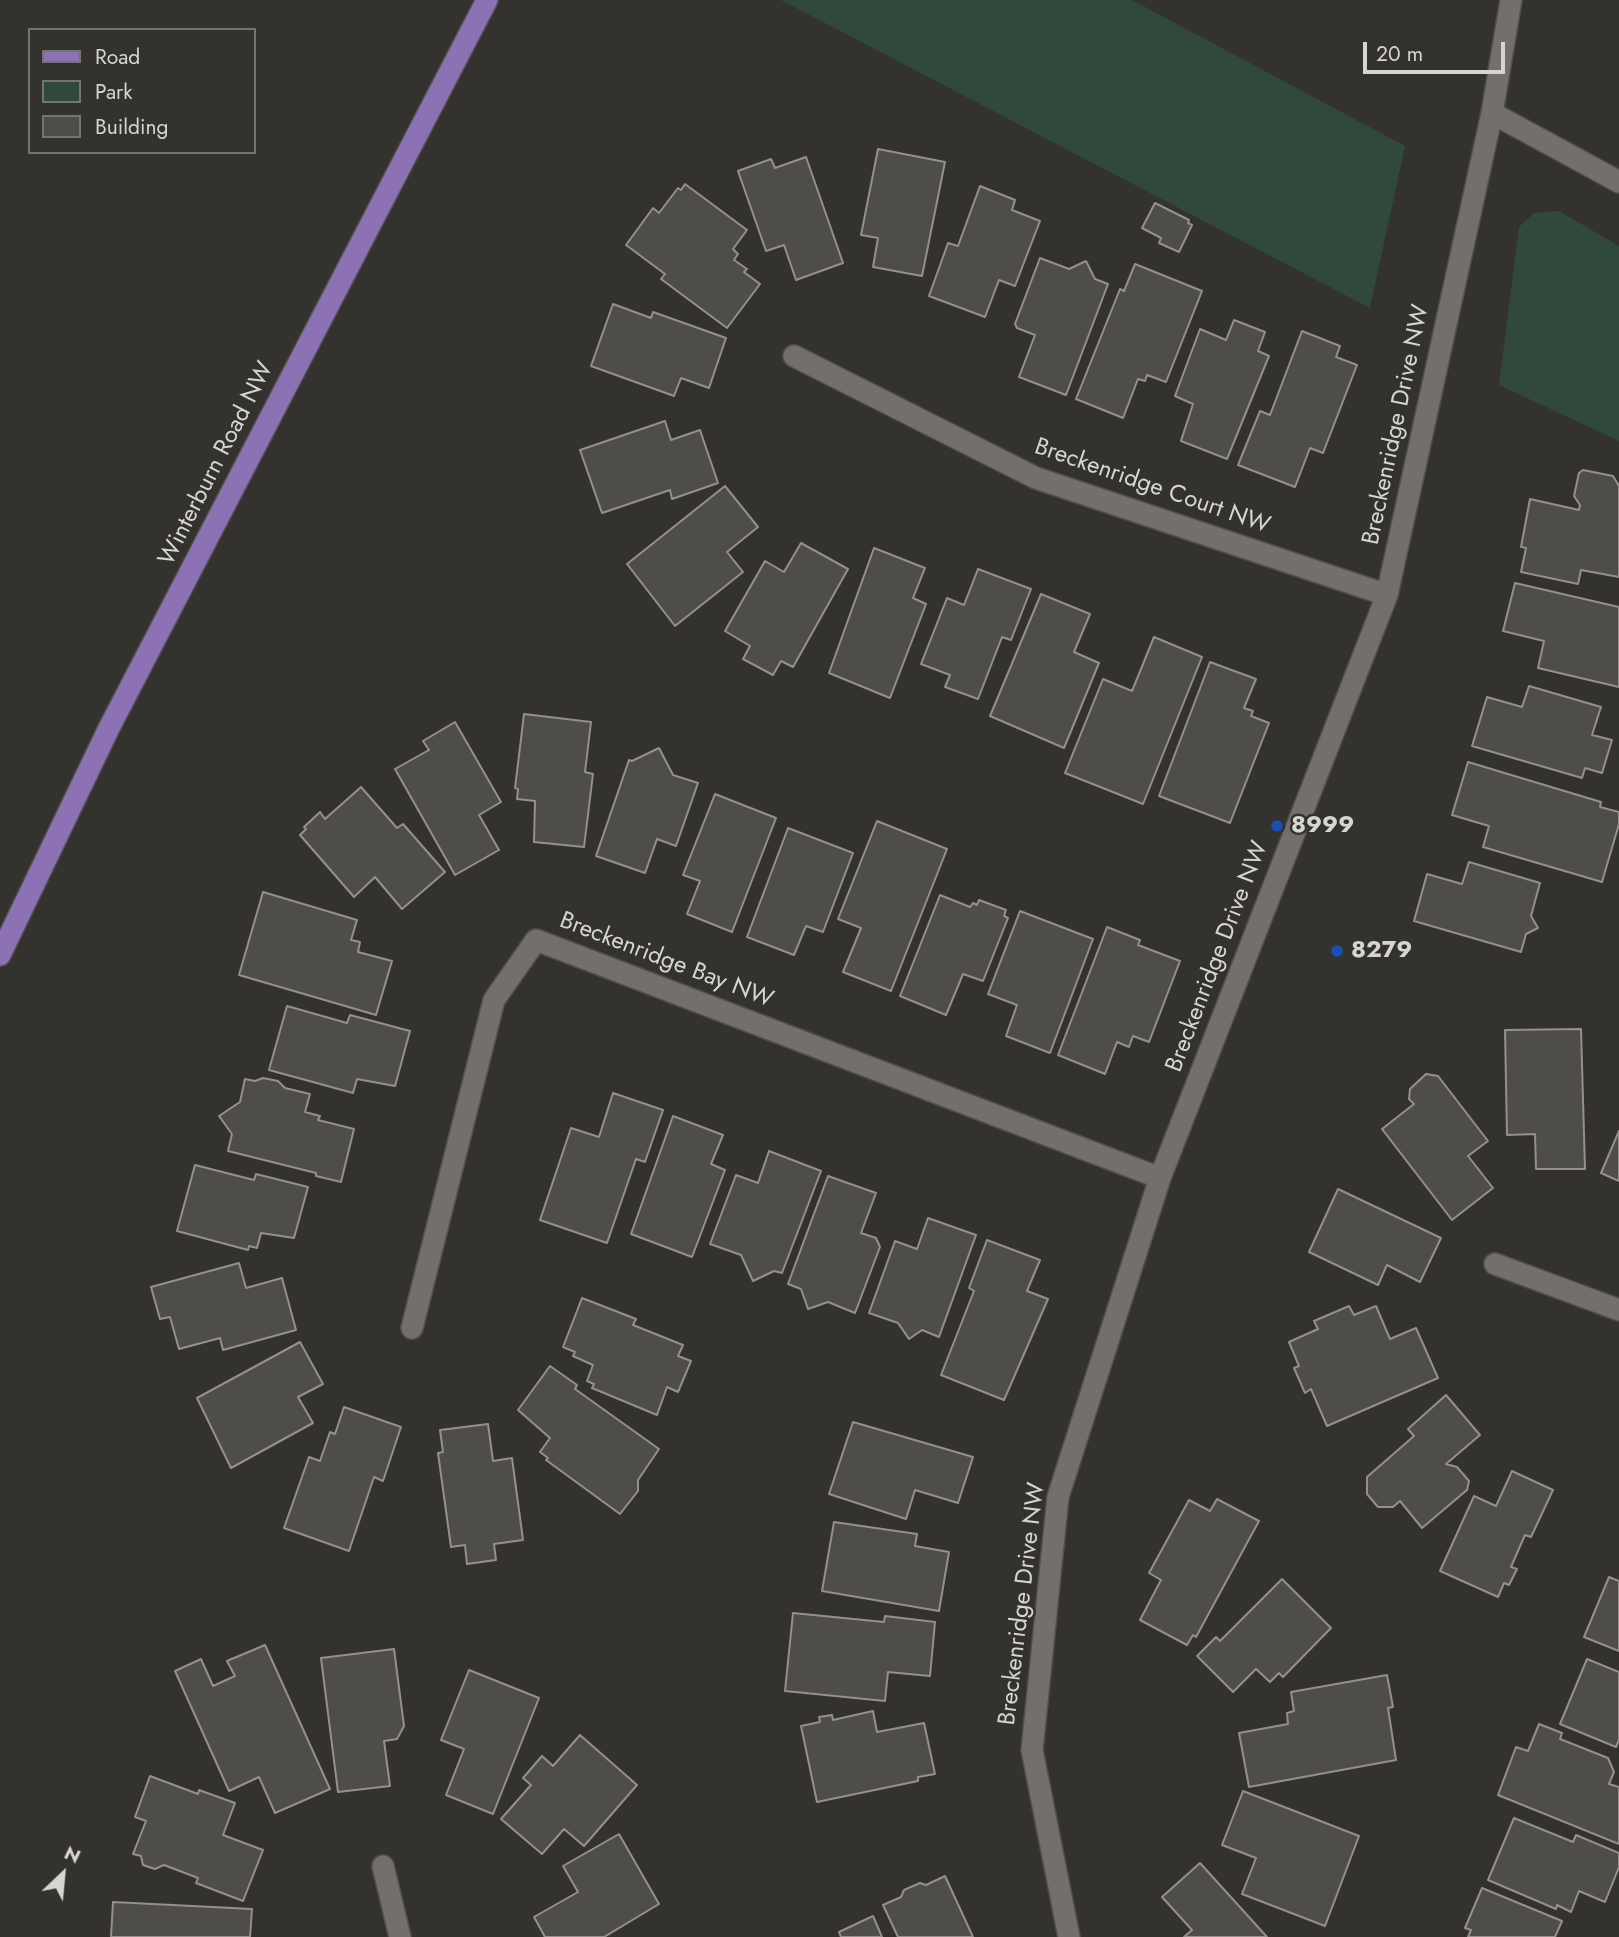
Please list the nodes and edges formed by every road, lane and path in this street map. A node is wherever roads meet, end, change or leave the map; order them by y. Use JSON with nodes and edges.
{"nodes":[{"id":1,"x":487,"y":0,"type":"edge"},
{"id":2,"x":1511,"y":0,"type":"edge"},
{"id":3,"x":1492,"y":113,"type":"junction"},
{"id":4,"x":1619,"y":182,"type":"edge"},
{"id":5,"x":794,"y":356,"type":"dead end"},
{"id":6,"x":1387,"y":595,"type":"junction"},
{"id":7,"x":0,"y":954,"type":"edge"},
{"id":8,"x":1160,"y":1178,"type":"junction"},
{"id":9,"x":1495,"y":1264,"type":"dead end"},
{"id":10,"x":1619,"y":1310,"type":"edge"},
{"id":11,"x":412,"y":1328,"type":"dead end"},
{"id":12,"x":383,"y":1866,"type":"dead end"},
{"id":13,"x":400,"y":1937,"type":"edge"},
{"id":14,"x":1069,"y":1937,"type":"edge"}],
"edges":[{"from":1,"to":7,"type":"main road","name":"Winterburn Road NW"},
{"from":2,"to":3,"type":"street","name":"Breckenridge Drive NW"},
{"from":3,"to":4,"type":"street"},
{"from":3,"to":6,"type":"street","name":"Breckenridge Drive NW"},
{"from":5,"to":6,"type":"street","name":"Breckenridge Court NW"},
{"from":6,"to":8,"type":"street","name":"Breckenridge Drive NW"},
{"from":8,"to":11,"type":"street","name":"Breckenridge Bay NW"},
{"from":8,"to":14,"type":"street","name":"Breckenridge Drive NW"},
{"from":9,"to":10,"type":"street"},
{"from":12,"to":13,"type":"street"}]}
